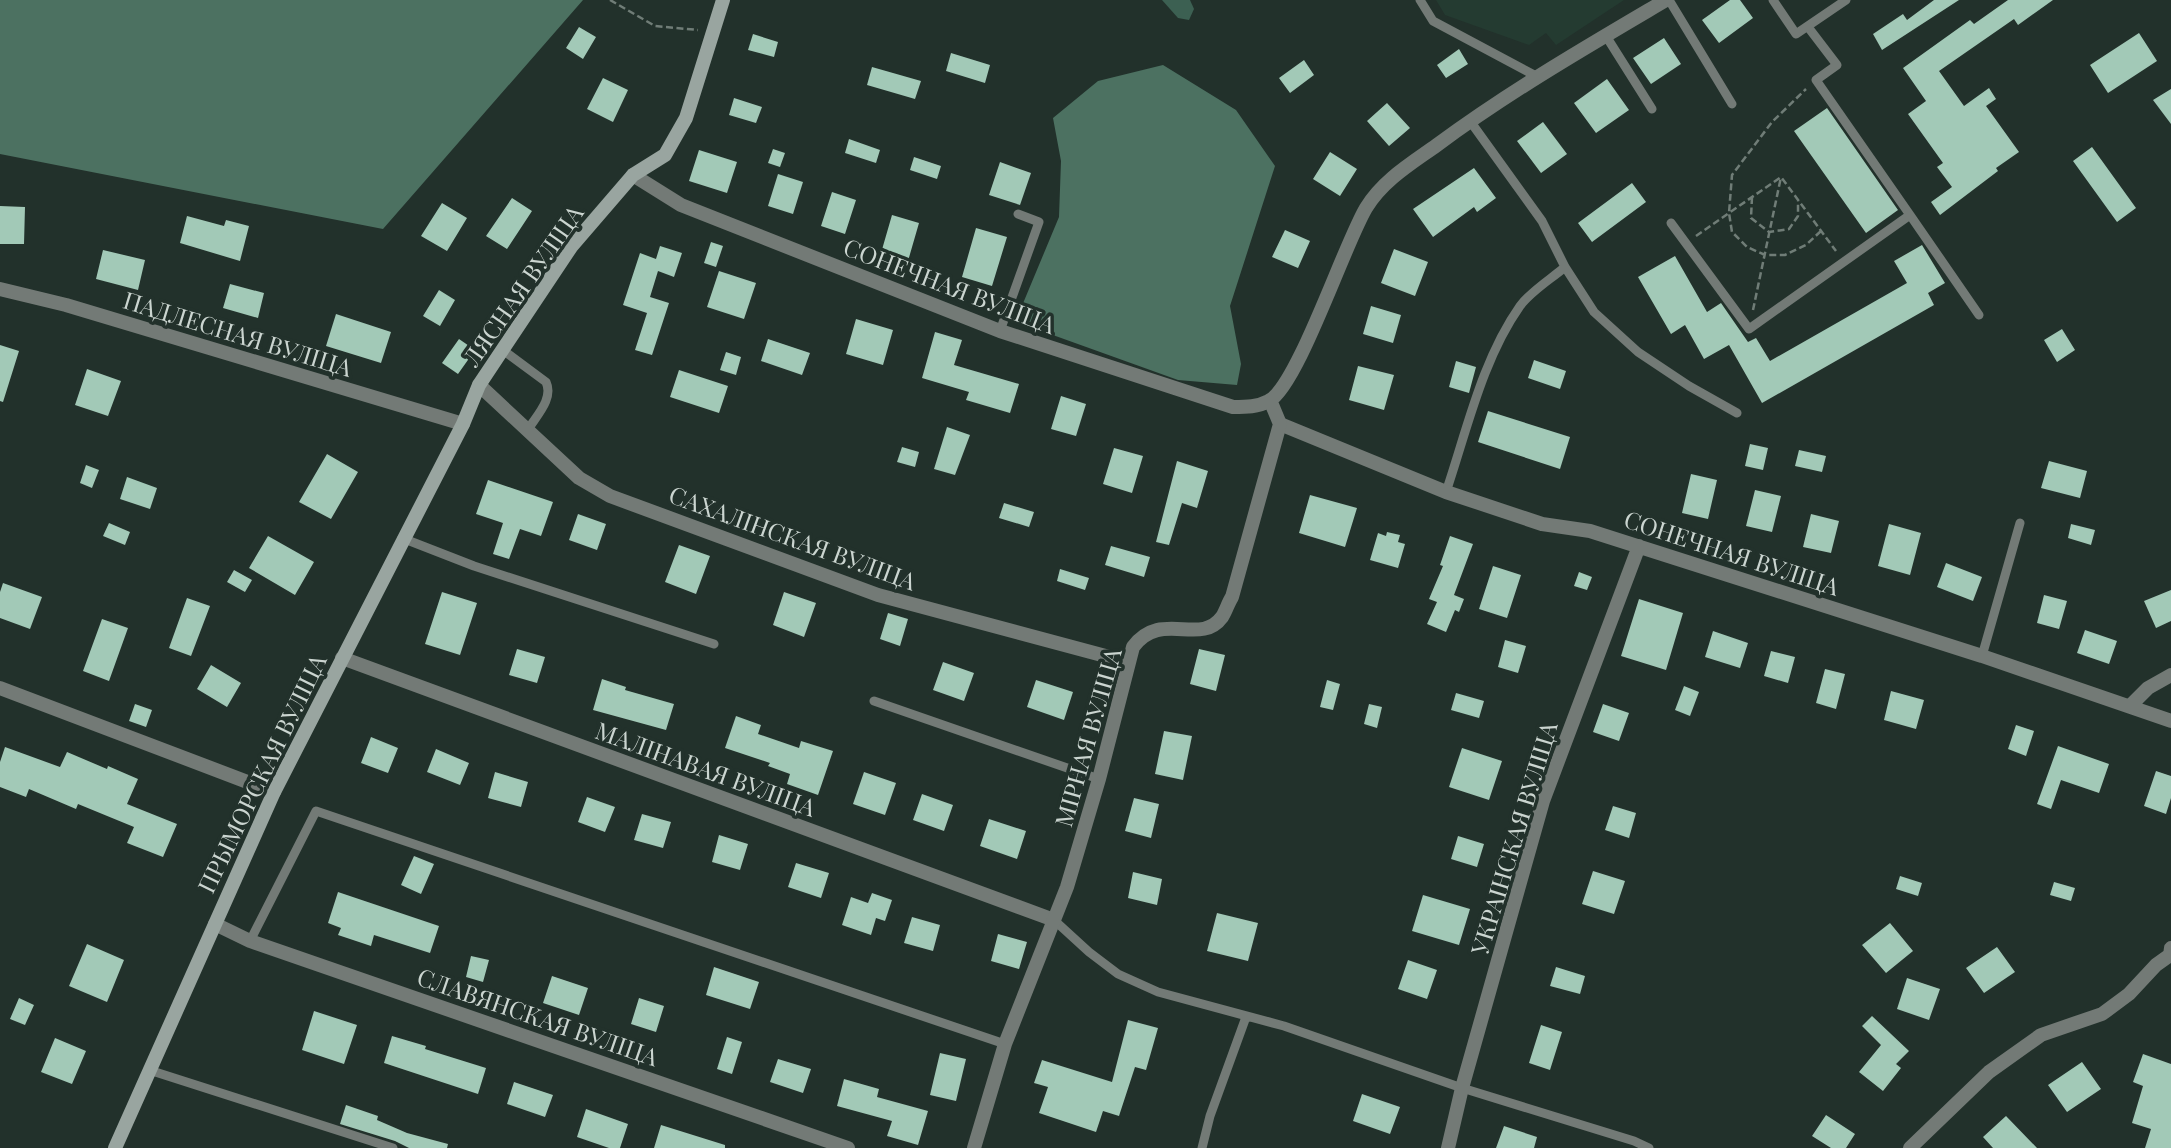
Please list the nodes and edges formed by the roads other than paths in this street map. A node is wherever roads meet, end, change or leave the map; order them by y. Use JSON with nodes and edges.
{"nodes":[{"id":1,"x":723,"y":0,"type":"edge"},
{"id":2,"x":1420,"y":0,"type":"edge"},
{"id":3,"x":1668,"y":0,"type":"edge"},
{"id":4,"x":1773,"y":0,"type":"edge"},
{"id":5,"x":1846,"y":0,"type":"edge"},
{"id":6,"x":1808,"y":27,"type":"junction"},
{"id":7,"x":1606,"y":36,"type":"junction"},
{"id":8,"x":1538,"y":77,"type":"junction"},
{"id":9,"x":1732,"y":104,"type":"dead end"},
{"id":10,"x":1652,"y":109,"type":"dead end"},
{"id":11,"x":1470,"y":121,"type":"junction"},
{"id":12,"x":633,"y":175,"type":"junction"},
{"id":13,"x":1018,"y":214,"type":"dead end"},
{"id":14,"x":1910,"y":215,"type":"junction"},
{"id":15,"x":1671,"y":223,"type":"dead end"},
{"id":16,"x":1565,"y":267,"type":"junction"},
{"id":17,"x":0,"y":289,"type":"edge"},
{"id":18,"x":1979,"y":315,"type":"dead end"},
{"id":19,"x":1000,"y":331,"type":"junction"},
{"id":20,"x":504,"y":351,"type":"junction"},
{"id":21,"x":479,"y":385,"type":"junction"},
{"id":22,"x":1265,"y":402,"type":"junction"},
{"id":23,"x":1737,"y":413,"type":"dead end"},
{"id":24,"x":463,"y":424,"type":"junction"},
{"id":25,"x":1280,"y":424,"type":"junction"},
{"id":26,"x":527,"y":431,"type":"junction"},
{"id":27,"x":1447,"y":492,"type":"junction"},
{"id":28,"x":2020,"y":523,"type":"dead end"},
{"id":29,"x":402,"y":538,"type":"junction"},
{"id":30,"x":1639,"y":546,"type":"junction"},
{"id":31,"x":714,"y":644,"type":"dead end"},
{"id":32,"x":1982,"y":656,"type":"junction"},
{"id":33,"x":342,"y":657,"type":"junction"},
{"id":34,"x":1128,"y":662,"type":"junction"},
{"id":35,"x":2171,"y":675,"type":"edge"},
{"id":36,"x":0,"y":688,"type":"edge"},
{"id":37,"x":874,"y":701,"type":"dead end"},
{"id":38,"x":2130,"y":706,"type":"junction"},
{"id":39,"x":2171,"y":721,"type":"edge"},
{"id":40,"x":1099,"y":779,"type":"junction"},
{"id":41,"x":274,"y":792,"type":"junction"},
{"id":42,"x":1054,"y":920,"type":"junction"},
{"id":43,"x":215,"y":924,"type":"junction"},
{"id":44,"x":250,"y":941,"type":"junction"},
{"id":45,"x":2171,"y":955,"type":"edge"},
{"id":46,"x":1246,"y":1017,"type":"junction"},
{"id":47,"x":1005,"y":1044,"type":"junction"},
{"id":48,"x":149,"y":1070,"type":"junction"},
{"id":49,"x":1462,"y":1088,"type":"junction"},
{"id":50,"x":115,"y":1148,"type":"edge"},
{"id":51,"x":393,"y":1148,"type":"edge"},
{"id":52,"x":848,"y":1148,"type":"edge"},
{"id":53,"x":974,"y":1148,"type":"edge"},
{"id":54,"x":1202,"y":1148,"type":"edge"},
{"id":55,"x":1448,"y":1148,"type":"edge"},
{"id":56,"x":1649,"y":1148,"type":"edge"},
{"id":57,"x":1910,"y":1148,"type":"edge"}],
"edges":[{"from":1,"to":12,"type":"main road","name":"ЛЯСНАЯ ВУЛІЦА"},
{"from":2,"to":8,"type":"lane"},
{"from":3,"to":7,"type":"street"},
{"from":3,"to":9,"type":"lane"},
{"from":4,"to":6,"type":"lane"},
{"from":5,"to":6,"type":"lane"},
{"from":6,"to":14,"type":"lane"},
{"from":7,"to":8,"type":"street"},
{"from":7,"to":10,"type":"lane"},
{"from":8,"to":11,"type":"street"},
{"from":11,"to":16,"type":"lane"},
{"from":11,"to":22,"type":"street"},
{"from":12,"to":19,"type":"street","name":"СОНЕЧНАЯ ВУЛІЦА"},
{"from":12,"to":20,"type":"main road","name":"ЛЯСНАЯ ВУЛІЦА"},
{"from":13,"to":19,"type":"lane"},
{"from":14,"to":15,"type":"lane"},
{"from":14,"to":18,"type":"lane"},
{"from":16,"to":23,"type":"lane"},
{"from":16,"to":27,"type":"lane"},
{"from":17,"to":24,"type":"street","name":"ПАДЛЕСНАЯ ВУЛІЦА"},
{"from":19,"to":22,"type":"street","name":"СОНЕЧНАЯ ВУЛІЦА"},
{"from":20,"to":21,"type":"main road","name":"ЛЯСНАЯ ВУЛІЦА"},
{"from":20,"to":26,"type":"lane"},
{"from":21,"to":24,"type":"main road","name":"ЛЯСНАЯ ВУЛІЦА"},
{"from":21,"to":26,"type":"street","name":"САХАЛІНСКАЯ ВУЛІЦА"},
{"from":22,"to":25,"type":"street"},
{"from":24,"to":29,"type":"main road","name":"ПРЫМОРСКАЯ ВУЛІЦА"},
{"from":25,"to":27,"type":"street","name":"СОНЕЧНАЯ ВУЛІЦА"},
{"from":25,"to":34,"type":"street","name":"МІРНАЯ ВУЛІЦА"},
{"from":26,"to":34,"type":"street","name":"САХАЛІНСКАЯ ВУЛІЦА"},
{"from":27,"to":30,"type":"street","name":"СОНЕЧНАЯ ВУЛІЦА"},
{"from":28,"to":32,"type":"lane"},
{"from":29,"to":31,"type":"lane"},
{"from":29,"to":33,"type":"main road","name":"ПРЫМОРСКАЯ ВУЛІЦА"},
{"from":30,"to":32,"type":"street","name":"СОНЕЧНАЯ ВУЛІЦА"},
{"from":30,"to":49,"type":"street","name":"УКРАІНСКАЯ ВУЛІЦА"},
{"from":32,"to":38,"type":"street","name":"СОНЕЧНАЯ ВУЛІЦА"},
{"from":33,"to":41,"type":"main road","name":"ПРЫМОРСКАЯ ВУЛІЦА"},
{"from":33,"to":42,"type":"street","name":"МАЛІНАВАЯ ВУЛІЦА"},
{"from":34,"to":40,"type":"street","name":"МІРНАЯ ВУЛІЦА"},
{"from":35,"to":38,"type":"street"},
{"from":36,"to":41,"type":"street"},
{"from":37,"to":40,"type":"lane"},
{"from":38,"to":39,"type":"street","name":"СОНЕЧНАЯ ВУЛІЦА"},
{"from":40,"to":42,"type":"street","name":"МІРНАЯ ВУЛІЦА"},
{"from":41,"to":43,"type":"main road","name":"ПРЫМОРСКАЯ ВУЛІЦА"},
{"from":42,"to":46,"type":"lane"},
{"from":42,"to":47,"type":"street","name":"МІРНАЯ ВУЛІЦА"},
{"from":43,"to":44,"type":"street","name":"СЛАВЯНСКАЯ ВУЛІЦА"},
{"from":43,"to":48,"type":"main road","name":"ПРЫМОРСКАЯ ВУЛІЦА"},
{"from":44,"to":47,"type":"lane"},
{"from":44,"to":52,"type":"street","name":"СЛАВЯНСКАЯ ВУЛІЦА"},
{"from":45,"to":57,"type":"street"},
{"from":46,"to":49,"type":"lane"},
{"from":46,"to":54,"type":"lane"},
{"from":47,"to":53,"type":"street","name":"МІРНАЯ ВУЛІЦА"},
{"from":48,"to":50,"type":"main road","name":"ПРЫМОРСКАЯ ВУЛІЦА"},
{"from":48,"to":51,"type":"lane"},
{"from":49,"to":55,"type":"street","name":"УКРАІНСКАЯ ВУЛІЦА"},
{"from":49,"to":56,"type":"lane"}]}
